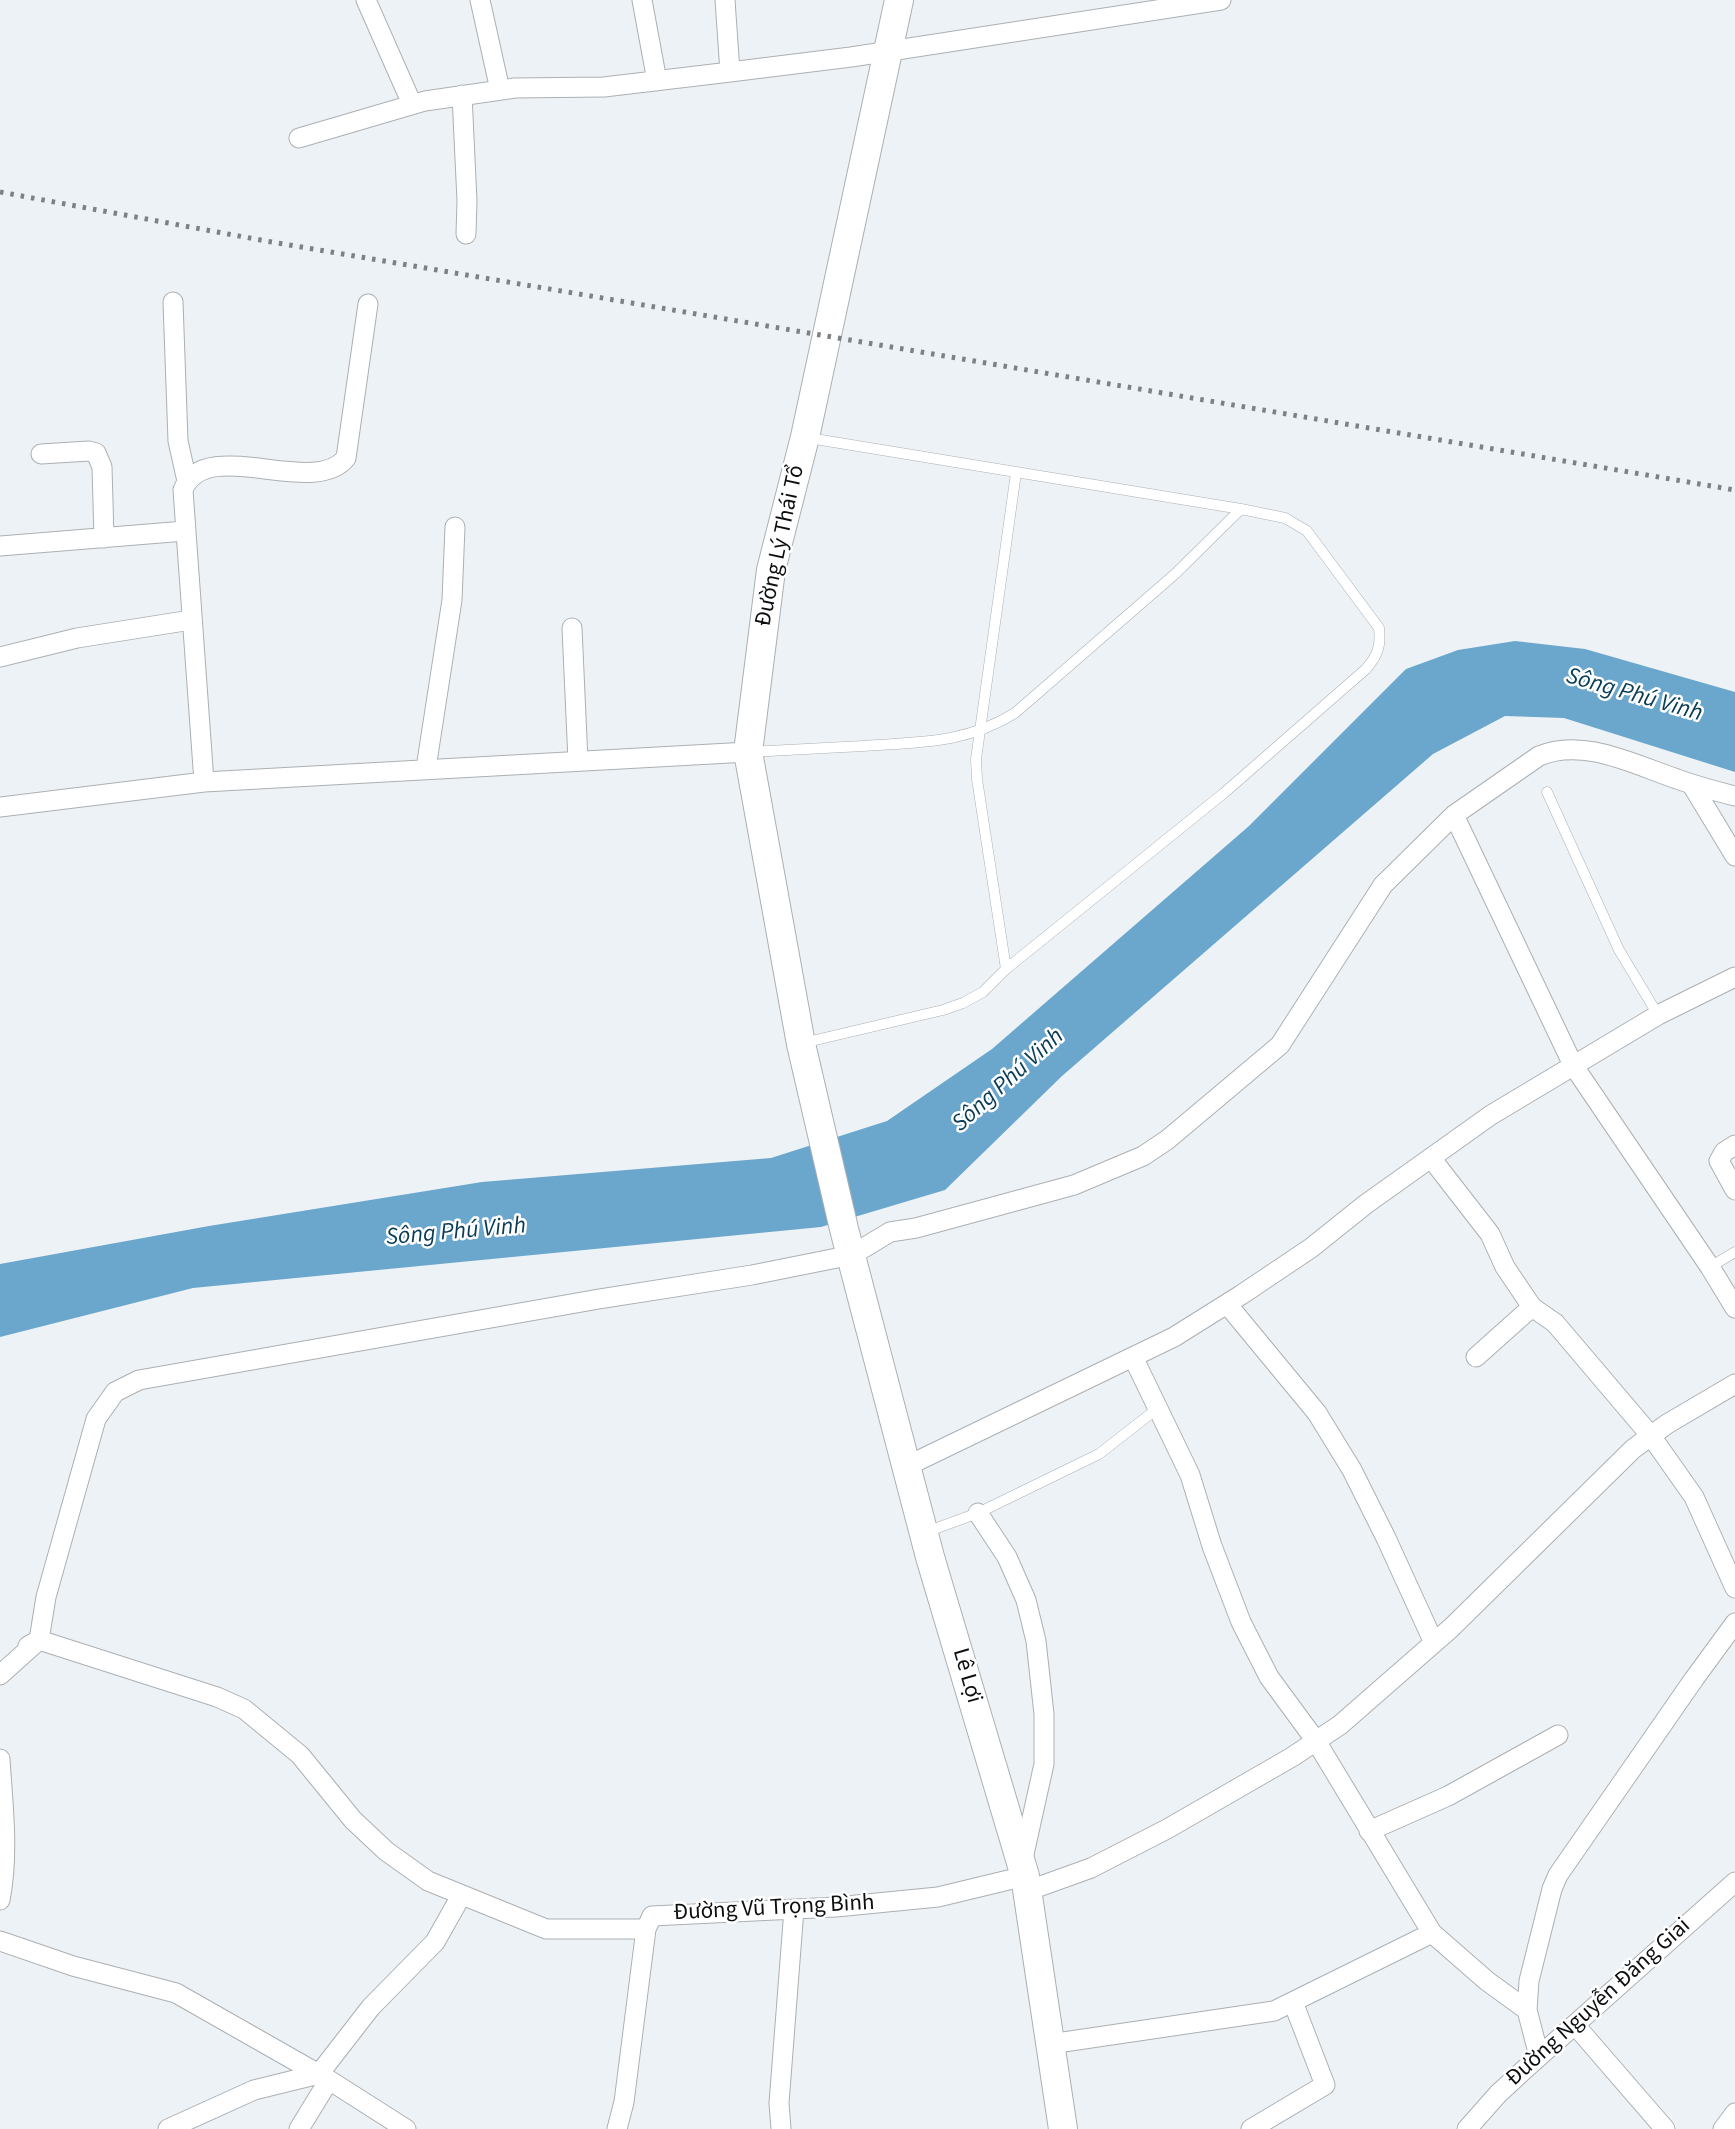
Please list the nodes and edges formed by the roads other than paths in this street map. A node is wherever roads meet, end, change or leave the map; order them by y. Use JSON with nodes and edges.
{"nodes":[{"id":1,"x":366,"y":0,"type":"edge"},
{"id":2,"x":480,"y":0,"type":"edge"},
{"id":3,"x":642,"y":0,"type":"edge"},
{"id":4,"x":725,"y":0,"type":"edge"},
{"id":5,"x":899,"y":0,"type":"edge"},
{"id":6,"x":1221,"y":0,"type":"edge"},
{"id":7,"x":887,"y":50,"type":"junction"},
{"id":8,"x":730,"y":72,"type":"junction"},
{"id":9,"x":657,"y":81,"type":"junction"},
{"id":10,"x":500,"y":90,"type":"junction"},
{"id":11,"x":462,"y":95,"type":"junction"},
{"id":12,"x":412,"y":104,"type":"junction"},
{"id":13,"x":299,"y":138,"type":"dead end"},
{"id":14,"x":466,"y":233,"type":"dead end"},
{"id":15,"x":173,"y":302,"type":"dead end"},
{"id":16,"x":368,"y":304,"type":"dead end"},
{"id":17,"x":805,"y":437,"type":"junction"},
{"id":18,"x":41,"y":454,"type":"dead end"},
{"id":19,"x":1016,"y":473,"type":"junction"},
{"id":20,"x":187,"y":481,"type":"junction"},
{"id":21,"x":1241,"y":509,"type":"junction"},
{"id":22,"x":455,"y":527,"type":"dead end"},
{"id":23,"x":185,"y":531,"type":"junction"},
{"id":24,"x":104,"y":538,"type":"junction"},
{"id":25,"x":0,"y":546,"type":"edge"},
{"id":26,"x":191,"y":620,"type":"junction"},
{"id":27,"x":572,"y":628,"type":"dead end"},
{"id":28,"x":0,"y":657,"type":"edge"},
{"id":29,"x":978,"y":732,"type":"junction"},
{"id":30,"x":748,"y":752,"type":"junction"},
{"id":31,"x":578,"y":761,"type":"junction"},
{"id":32,"x":426,"y":768,"type":"junction"},
{"id":33,"x":204,"y":782,"type":"junction"},
{"id":34,"x":1692,"y":785,"type":"junction"},
{"id":35,"x":1547,"y":792,"type":"dead end"},
{"id":36,"x":1735,"y":796,"type":"edge"},
{"id":37,"x":0,"y":807,"type":"edge"},
{"id":38,"x":1454,"y":815,"type":"junction"},
{"id":39,"x":1735,"y":856,"type":"edge"},
{"id":40,"x":1006,"y":969,"type":"junction"},
{"id":41,"x":1735,"y":977,"type":"edge"},
{"id":42,"x":1658,"y":1015,"type":"junction"},
{"id":43,"x":802,"y":1044,"type":"junction"},
{"id":44,"x":1573,"y":1065,"type":"junction"},
{"id":45,"x":1735,"y":1145,"type":"edge"},
{"id":46,"x":1431,"y":1158,"type":"junction"},
{"id":47,"x":1735,"y":1190,"type":"edge"},
{"id":48,"x":848,"y":1242,"type":"junction"},
{"id":49,"x":1735,"y":1252,"type":"edge"},
{"id":50,"x":1710,"y":1266,"type":"junction"},
{"id":51,"x":1227,"y":1304,"type":"junction"},
{"id":52,"x":1532,"y":1307,"type":"junction"},
{"id":53,"x":1735,"y":1308,"type":"edge"},
{"id":54,"x":1133,"y":1357,"type":"junction"},
{"id":55,"x":1476,"y":1357,"type":"dead end"},
{"id":56,"x":1735,"y":1384,"type":"edge"},
{"id":57,"x":1158,"y":1408,"type":"junction"},
{"id":58,"x":1651,"y":1436,"type":"junction"},
{"id":59,"x":907,"y":1466,"type":"junction"},
{"id":60,"x":978,"y":1513,"type":"junction"},
{"id":61,"x":924,"y":1532,"type":"junction"},
{"id":62,"x":1735,"y":1588,"type":"edge"},
{"id":63,"x":1735,"y":1623,"type":"edge"},
{"id":64,"x":39,"y":1640,"type":"junction"},
{"id":65,"x":1434,"y":1643,"type":"junction"},
{"id":66,"x":0,"y":1659,"type":"edge"},
{"id":67,"x":0,"y":1675,"type":"edge"},
{"id":68,"x":1558,"y":1735,"type":"dead end"},
{"id":69,"x":1316,"y":1741,"type":"junction"},
{"id":70,"x":0,"y":1759,"type":"edge"},
{"id":71,"x":1369,"y":1831,"type":"junction"},
{"id":72,"x":1024,"y":1877,"type":"junction"},
{"id":73,"x":1735,"y":1882,"type":"edge"},
{"id":74,"x":461,"y":1896,"type":"junction"},
{"id":75,"x":0,"y":1900,"type":"edge"},
{"id":76,"x":794,"y":1909,"type":"junction"},
{"id":77,"x":646,"y":1929,"type":"junction"},
{"id":78,"x":1432,"y":1933,"type":"junction"},
{"id":79,"x":0,"y":1941,"type":"edge"},
{"id":80,"x":1293,"y":2002,"type":"junction"},
{"id":81,"x":1527,"y":2010,"type":"junction"},
{"id":82,"x":1575,"y":2025,"type":"junction"},
{"id":83,"x":1051,"y":2044,"type":"junction"},
{"id":84,"x":1539,"y":2056,"type":"junction"},
{"id":85,"x":324,"y":2077,"type":"junction"},
{"id":86,"x":1735,"y":2113,"type":"edge"},
{"id":87,"x":168,"y":2129,"type":"edge"},
{"id":88,"x":299,"y":2129,"type":"edge"},
{"id":89,"x":406,"y":2129,"type":"edge"},
{"id":90,"x":617,"y":2129,"type":"edge"},
{"id":91,"x":781,"y":2129,"type":"edge"},
{"id":92,"x":1063,"y":2129,"type":"edge"},
{"id":93,"x":1251,"y":2129,"type":"edge"},
{"id":94,"x":1467,"y":2129,"type":"edge"},
{"id":95,"x":1665,"y":2129,"type":"edge"},
{"id":96,"x":1723,"y":2129,"type":"edge"}],
"edges":[{"from":1,"to":12,"type":"street"},
{"from":2,"to":10,"type":"street"},
{"from":3,"to":9,"type":"street"},
{"from":4,"to":8,"type":"street"},
{"from":5,"to":7,"type":"main road","name":"Đường Lý Thái Tổ"},
{"from":6,"to":7,"type":"street"},
{"from":7,"to":8,"type":"street"},
{"from":7,"to":17,"type":"main road","name":"Đường Lý Thái Tổ"},
{"from":8,"to":9,"type":"street"},
{"from":9,"to":10,"type":"street"},
{"from":10,"to":11,"type":"street"},
{"from":11,"to":12,"type":"street"},
{"from":11,"to":14,"type":"street"},
{"from":12,"to":13,"type":"street"},
{"from":15,"to":20,"type":"street"},
{"from":16,"to":20,"type":"street"},
{"from":17,"to":19,"type":"lane"},
{"from":17,"to":30,"type":"main road","name":"Đường Lý Thái Tổ"},
{"from":18,"to":24,"type":"street"},
{"from":19,"to":21,"type":"lane"},
{"from":19,"to":29,"type":"lane"},
{"from":20,"to":23,"type":"street"},
{"from":21,"to":29,"type":"lane"},
{"from":21,"to":40,"type":"lane"},
{"from":22,"to":32,"type":"street"},
{"from":23,"to":24,"type":"street"},
{"from":23,"to":26,"type":"street"},
{"from":24,"to":25,"type":"street"},
{"from":26,"to":28,"type":"street"},
{"from":26,"to":33,"type":"street"},
{"from":27,"to":31,"type":"street"},
{"from":29,"to":30,"type":"lane"},
{"from":29,"to":40,"type":"lane"},
{"from":30,"to":31,"type":"street"},
{"from":30,"to":43,"type":"main road","name":"Đường Lý Thái Tổ"},
{"from":31,"to":32,"type":"street"},
{"from":32,"to":33,"type":"street"},
{"from":33,"to":37,"type":"street"},
{"from":34,"to":36,"type":"street"},
{"from":34,"to":38,"type":"street"},
{"from":34,"to":39,"type":"street"},
{"from":35,"to":42,"type":"lane"},
{"from":38,"to":44,"type":"street"},
{"from":38,"to":48,"type":"street"},
{"from":40,"to":43,"type":"lane"},
{"from":41,"to":42,"type":"street"},
{"from":42,"to":44,"type":"street"},
{"from":43,"to":48,"type":"main road","name":"Đường Lý Thái Tổ"},
{"from":44,"to":46,"type":"street"},
{"from":44,"to":50,"type":"street"},
{"from":45,"to":47,"type":"street"},
{"from":46,"to":51,"type":"street"},
{"from":46,"to":52,"type":"street"},
{"from":48,"to":59,"type":"main road","name":"Lê Lợi"},
{"from":48,"to":64,"type":"street"},
{"from":49,"to":50,"type":"lane"},
{"from":50,"to":53,"type":"street"},
{"from":51,"to":54,"type":"street"},
{"from":51,"to":65,"type":"street"},
{"from":52,"to":55,"type":"street"},
{"from":52,"to":58,"type":"street"},
{"from":54,"to":57,"type":"street"},
{"from":54,"to":59,"type":"street"},
{"from":56,"to":58,"type":"street","name":"Đường Vũ Trọng Bình"},
{"from":57,"to":60,"type":"lane"},
{"from":57,"to":69,"type":"street"},
{"from":58,"to":62,"type":"street"},
{"from":58,"to":65,"type":"street","name":"Đường Vũ Trọng Bình"},
{"from":59,"to":61,"type":"main road","name":"Lê Lợi"},
{"from":60,"to":61,"type":"lane"},
{"from":60,"to":72,"type":"street"},
{"from":61,"to":72,"type":"main road","name":"Lê Lợi"},
{"from":63,"to":81,"type":"street"},
{"from":64,"to":66,"type":"street"},
{"from":64,"to":67,"type":"street"},
{"from":64,"to":74,"type":"street"},
{"from":65,"to":69,"type":"street","name":"Đường Vũ Trọng Bình"},
{"from":68,"to":71,"type":"street"},
{"from":69,"to":71,"type":"street"},
{"from":69,"to":72,"type":"street","name":"Đường Vũ Trọng Bình"},
{"from":70,"to":75,"type":"street"},
{"from":71,"to":78,"type":"street"},
{"from":72,"to":76,"type":"street","name":"Đường Vũ Trọng Bình"},
{"from":72,"to":83,"type":"main road","name":"Lê Lợi"},
{"from":73,"to":82,"type":"street","name":"Đường Nguyễn Đăng Giai"},
{"from":74,"to":77,"type":"street"},
{"from":74,"to":85,"type":"street"},
{"from":76,"to":77,"type":"street","name":"Đường Vũ Trọng Bình"},
{"from":76,"to":91,"type":"street"},
{"from":77,"to":90,"type":"street","name":"Đường Vũ Trọng Bình"},
{"from":78,"to":80,"type":"street"},
{"from":78,"to":81,"type":"street"},
{"from":79,"to":85,"type":"street"},
{"from":80,"to":83,"type":"street"},
{"from":80,"to":93,"type":"street"},
{"from":81,"to":84,"type":"street"},
{"from":82,"to":84,"type":"street","name":"Đường Nguyễn Đăng Giai"},
{"from":82,"to":95,"type":"street"},
{"from":83,"to":92,"type":"main road","name":"Lê Lợi"},
{"from":84,"to":94,"type":"street","name":"Đường Nguyễn Đăng Giai"},
{"from":85,"to":87,"type":"street"},
{"from":85,"to":88,"type":"street"},
{"from":85,"to":89,"type":"street"},
{"from":86,"to":96,"type":"street"}]}
